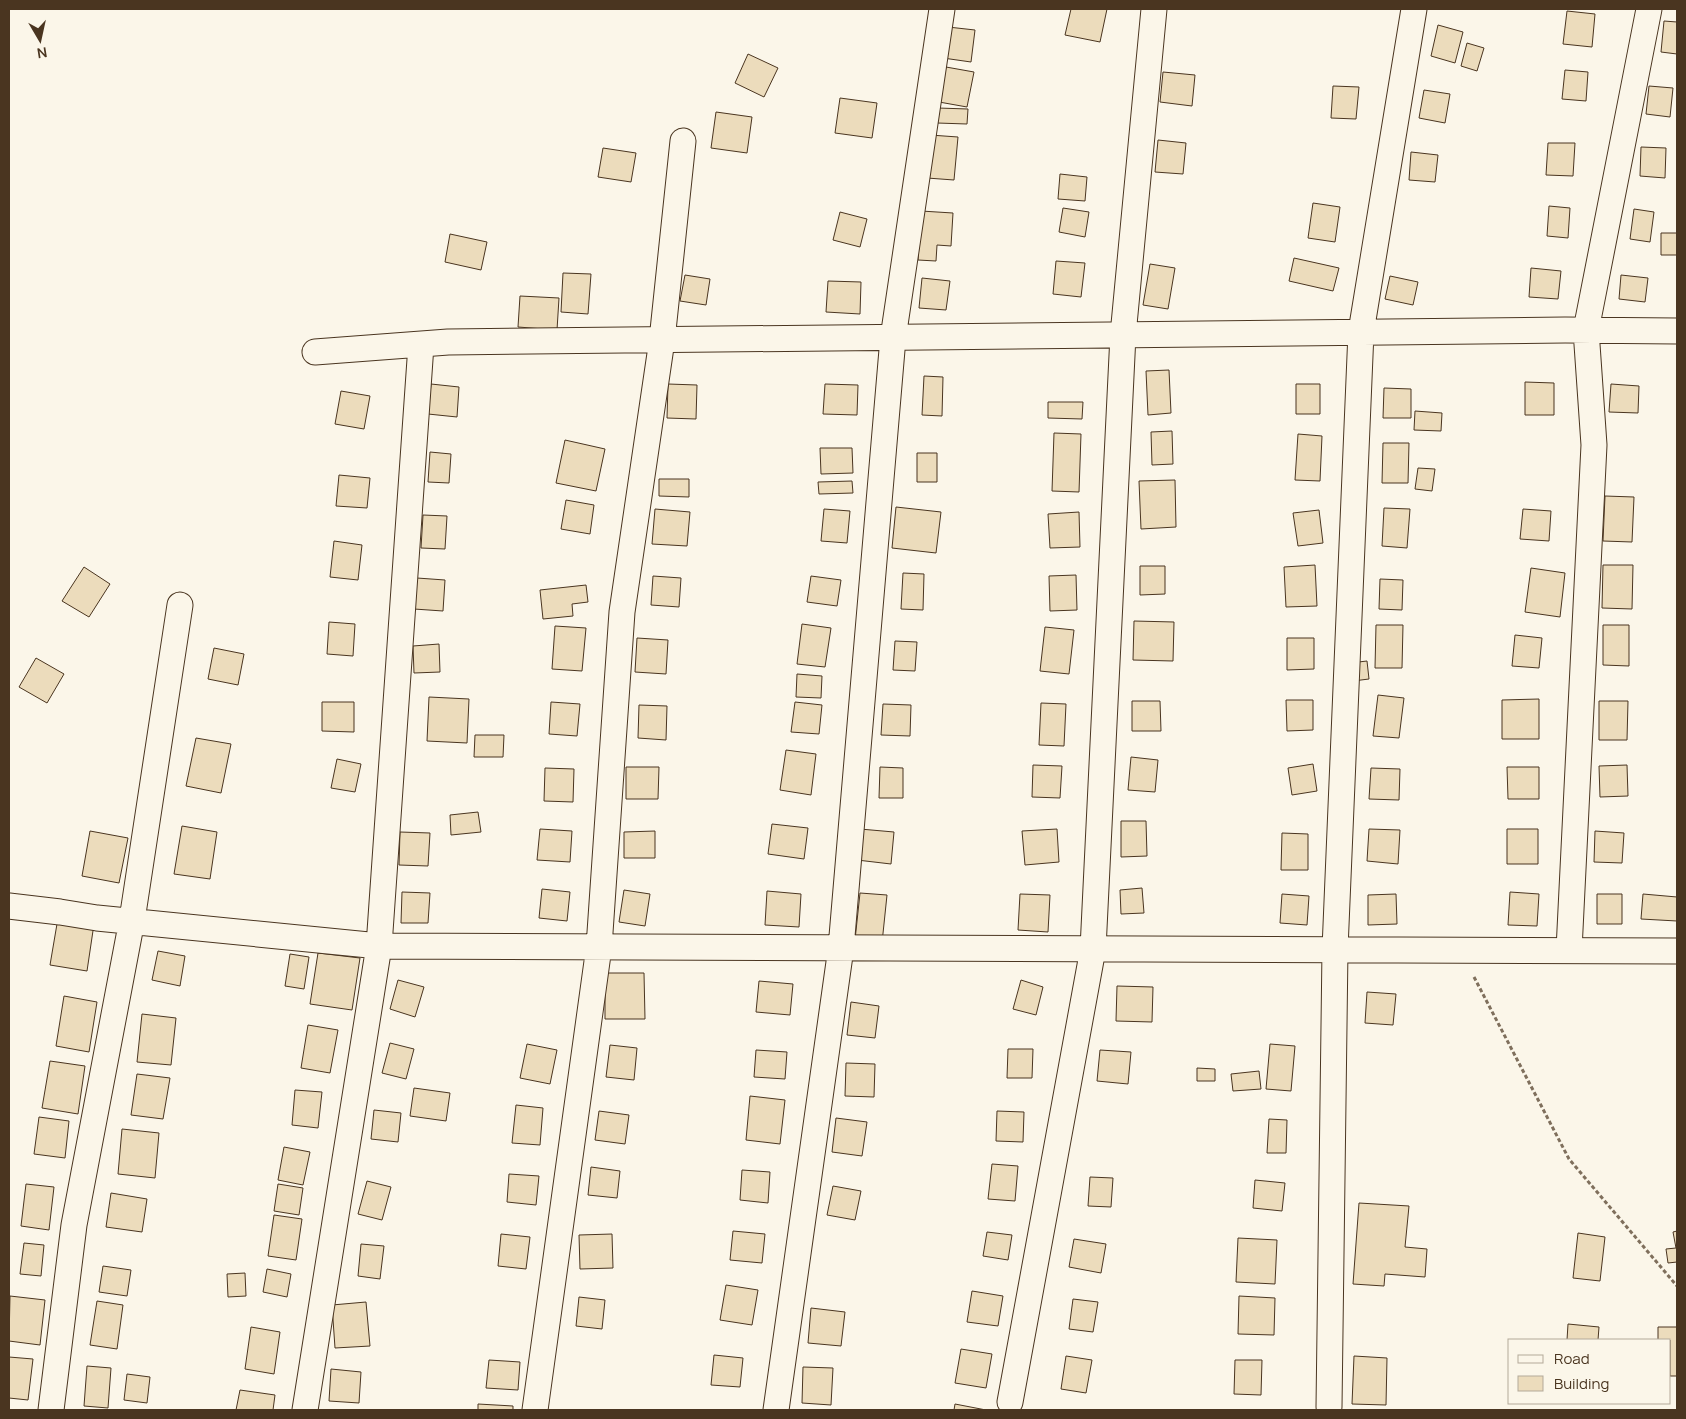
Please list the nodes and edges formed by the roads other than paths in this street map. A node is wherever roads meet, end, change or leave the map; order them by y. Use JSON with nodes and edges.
{"nodes":[{"id":1,"x":942,"y":9,"type":"edge"},
{"id":2,"x":1154,"y":9,"type":"edge"},
{"id":3,"x":1414,"y":9,"type":"edge"},
{"id":4,"x":1649,"y":9,"type":"edge"},
{"id":5,"x":683,"y":141,"type":"dead end"},
{"id":6,"x":1586,"y":330,"type":"junction"},
{"id":7,"x":1677,"y":331,"type":"edge"},
{"id":8,"x":1361,"y":332,"type":"junction"},
{"id":9,"x":1123,"y":335,"type":"junction"},
{"id":10,"x":893,"y":338,"type":"junction"},
{"id":11,"x":662,"y":340,"type":"junction"},
{"id":12,"x":421,"y":344,"type":"junction"},
{"id":13,"x":315,"y":352,"type":"dead end"},
{"id":14,"x":180,"y":605,"type":"dead end"},
{"id":15,"x":9,"y":906,"type":"edge"},
{"id":16,"x":132,"y":920,"type":"junction"},
{"id":17,"x":379,"y":946,"type":"junction"},
{"id":18,"x":599,"y":947,"type":"junction"},
{"id":19,"x":840,"y":948,"type":"junction"},
{"id":20,"x":1093,"y":949,"type":"junction"},
{"id":21,"x":1335,"y":949,"type":"junction"},
{"id":22,"x":1569,"y":950,"type":"junction"},
{"id":23,"x":1677,"y":951,"type":"edge"},
{"id":24,"x":1010,"y":1402,"type":"dead end"},
{"id":25,"x":1328,"y":1407,"type":"dead end"},
{"id":26,"x":51,"y":1410,"type":"edge"},
{"id":27,"x":305,"y":1410,"type":"edge"},
{"id":28,"x":536,"y":1410,"type":"edge"},
{"id":29,"x":776,"y":1410,"type":"edge"}],
"edges":[{"from":1,"to":10,"type":"street"},
{"from":2,"to":9,"type":"street"},
{"from":3,"to":8,"type":"street"},
{"from":4,"to":6,"type":"street"},
{"from":5,"to":11,"type":"street"},
{"from":6,"to":7,"type":"street"},
{"from":6,"to":8,"type":"street"},
{"from":6,"to":22,"type":"street"},
{"from":8,"to":9,"type":"street"},
{"from":8,"to":21,"type":"street"},
{"from":9,"to":10,"type":"street"},
{"from":9,"to":20,"type":"street"},
{"from":10,"to":11,"type":"street"},
{"from":10,"to":19,"type":"street"},
{"from":11,"to":12,"type":"street"},
{"from":11,"to":18,"type":"street"},
{"from":12,"to":13,"type":"street"},
{"from":12,"to":17,"type":"street"},
{"from":14,"to":16,"type":"street"},
{"from":15,"to":16,"type":"street"},
{"from":16,"to":17,"type":"street"},
{"from":16,"to":26,"type":"street"},
{"from":17,"to":18,"type":"street"},
{"from":17,"to":27,"type":"street"},
{"from":18,"to":19,"type":"street"},
{"from":18,"to":28,"type":"street"},
{"from":19,"to":20,"type":"street"},
{"from":19,"to":29,"type":"street"},
{"from":20,"to":21,"type":"street"},
{"from":20,"to":24,"type":"street"},
{"from":21,"to":22,"type":"street"},
{"from":21,"to":25,"type":"street"},
{"from":22,"to":23,"type":"street"}]}
